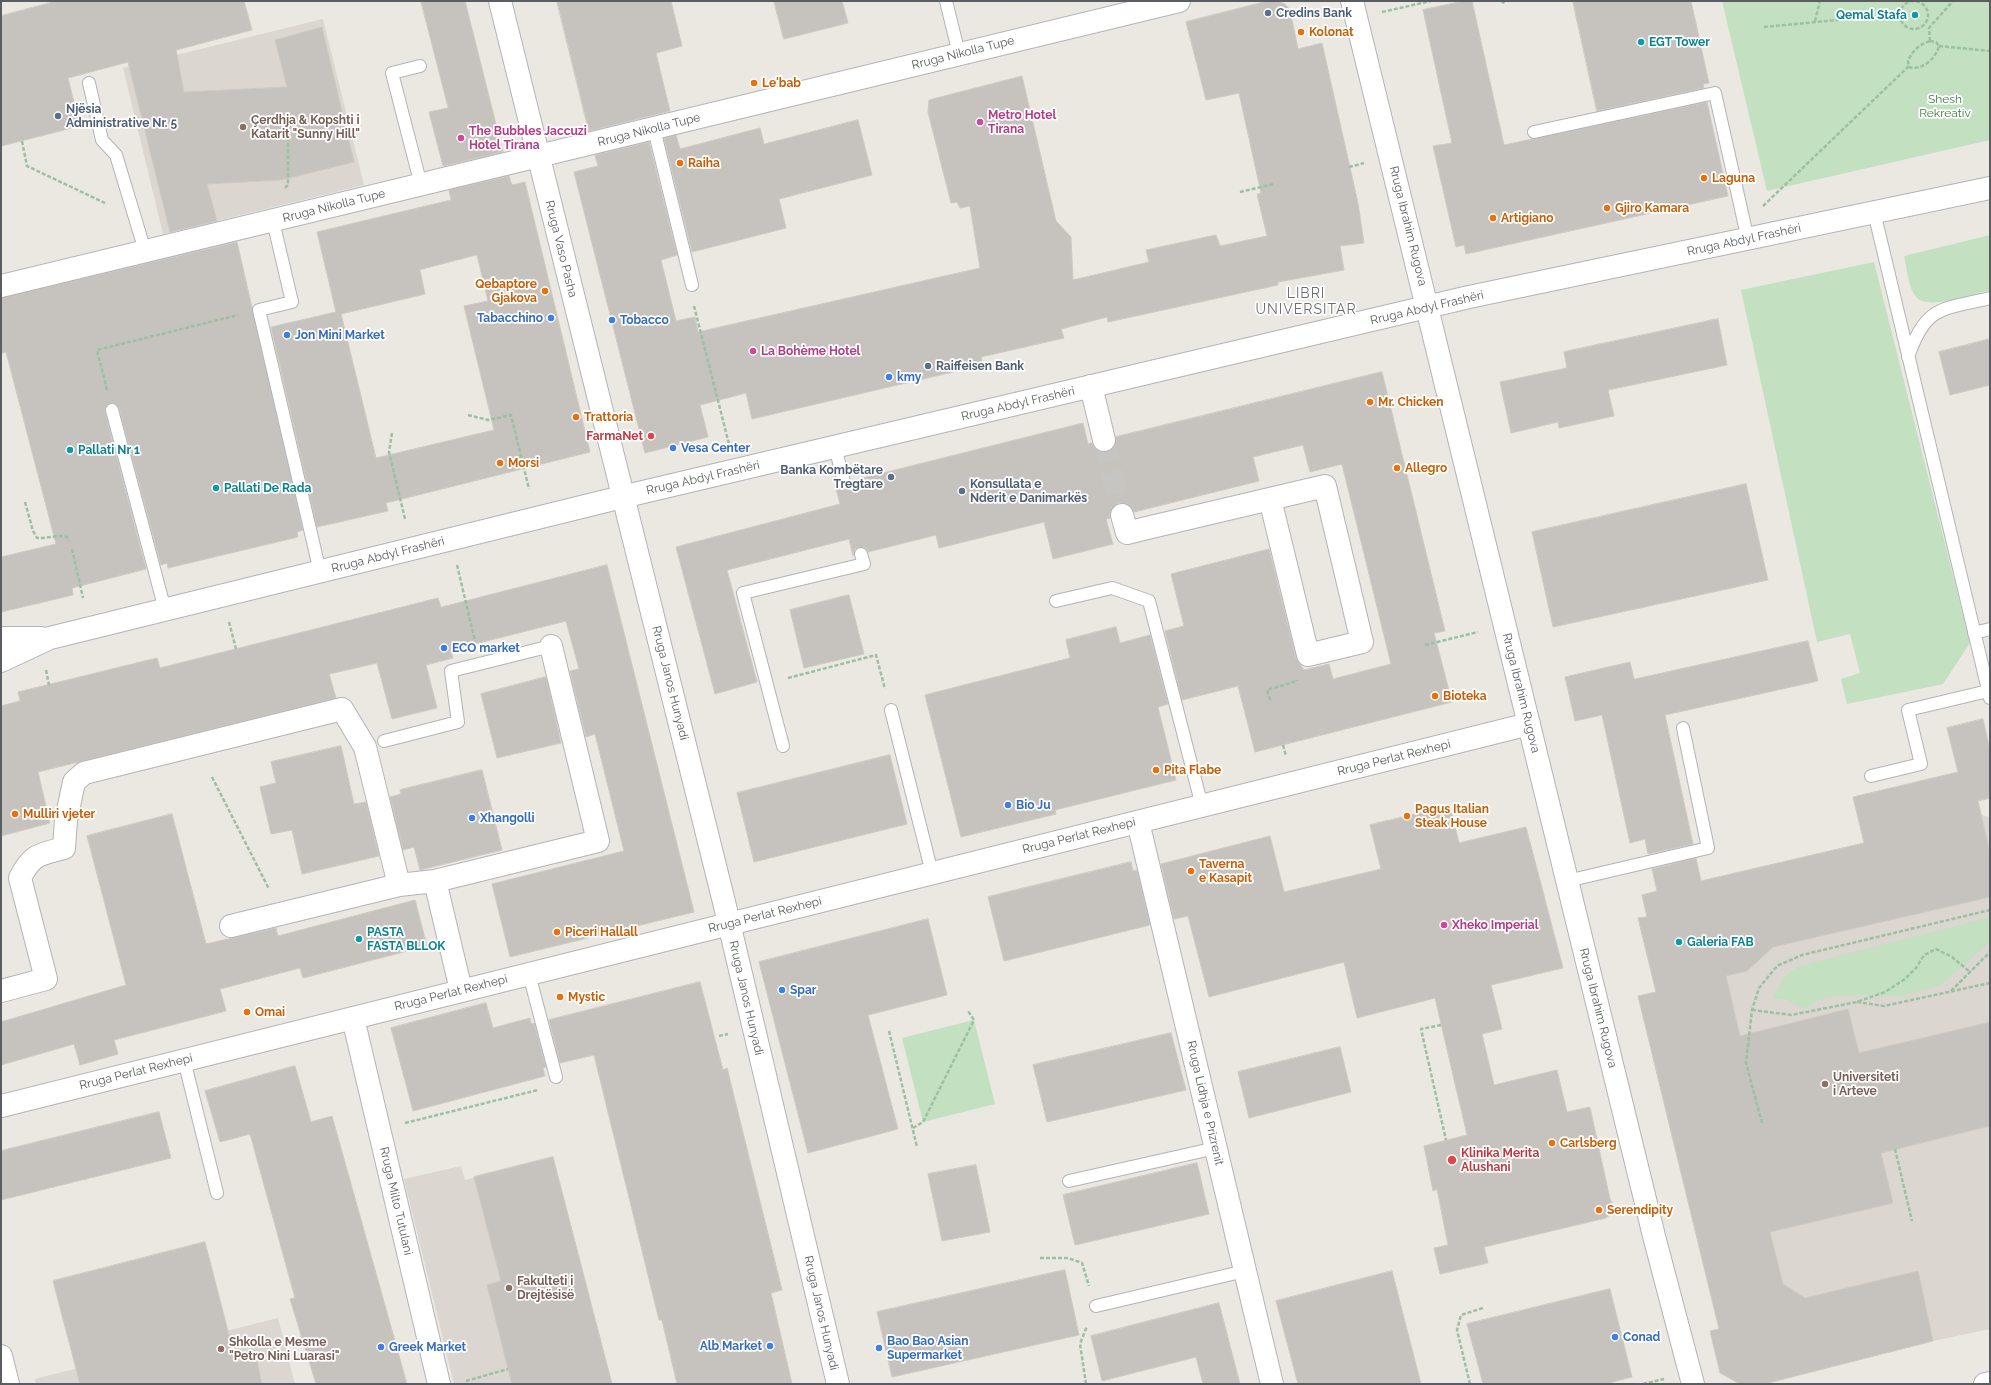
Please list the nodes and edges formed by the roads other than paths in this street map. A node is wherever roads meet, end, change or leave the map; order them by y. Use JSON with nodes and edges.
{"nodes":[{"id":1,"x":500,"y":1,"type":"edge"},
{"id":2,"x":946,"y":1,"type":"edge"},
{"id":3,"x":1179,"y":1,"type":"edge"},
{"id":4,"x":1354,"y":10,"type":"edge"},
{"id":5,"x":959,"y":54,"type":"junction"},
{"id":6,"x":420,"y":66,"type":"dead end"},
{"id":7,"x":88,"y":83,"type":"dead end"},
{"id":8,"x":654,"y":129,"type":"junction"},
{"id":9,"x":1534,"y":132,"type":"dead end"},
{"id":10,"x":538,"y":157,"type":"junction"},
{"id":11,"x":421,"y":185,"type":"junction"},
{"id":12,"x":1990,"y":188,"type":"edge"},
{"id":13,"x":1874,"y":212,"type":"junction"},
{"id":14,"x":273,"y":221,"type":"junction"},
{"id":15,"x":1746,"y":232,"type":"junction"},
{"id":16,"x":145,"y":251,"type":"junction"},
{"id":17,"x":692,"y":285,"type":"road end"},
{"id":18,"x":1,"y":286,"type":"edge"},
{"id":19,"x":1990,"y":298,"type":"edge"},
{"id":20,"x":1427,"y":308,"type":"junction"},
{"id":21,"x":1908,"y":357,"type":"junction"},
{"id":22,"x":1091,"y":386,"type":"junction"},
{"id":23,"x":112,"y":410,"type":"dead end"},
{"id":24,"x":1104,"y":440,"type":"tunnel mouth"},
{"id":25,"x":835,"y":447,"type":"junction"},
{"id":26,"x":844,"y":482,"type":"dead end"},
{"id":27,"x":622,"y":497,"type":"junction"},
{"id":28,"x":1270,"y":499,"type":"junction"},
{"id":29,"x":1122,"y":515,"type":"tunnel mouth"},
{"id":30,"x":861,"y":554,"type":"dead end"},
{"id":31,"x":320,"y":572,"type":"junction"},
{"id":32,"x":1056,"y":601,"type":"dead end"},
{"id":33,"x":165,"y":610,"type":"junction"},
{"id":34,"x":1990,"y":629,"type":"edge"},
{"id":35,"x":1974,"y":633,"type":"junction"},
{"id":36,"x":1,"y":638,"type":"edge"},
{"id":37,"x":50,"y":638,"type":"junction"},
{"id":38,"x":551,"y":646,"type":"joint"},
{"id":39,"x":1,"y":660,"type":"edge"},
{"id":40,"x":1989,"y":695,"type":"edge"},
{"id":41,"x":891,"y":710,"type":"dead end"},
{"id":42,"x":1529,"y":724,"type":"junction"},
{"id":43,"x":1683,"y":728,"type":"dead end"},
{"id":44,"x":384,"y":741,"type":"dead end"},
{"id":45,"x":783,"y":746,"type":"dead end"},
{"id":46,"x":1871,"y":776,"type":"dead end"},
{"id":47,"x":1202,"y":806,"type":"junction"},
{"id":48,"x":1138,"y":822,"type":"junction"},
{"id":49,"x":932,"y":873,"type":"junction"},
{"id":50,"x":435,"y":881,"type":"junction"},
{"id":51,"x":1567,"y":881,"type":"junction"},
{"id":52,"x":399,"y":885,"type":"junction"},
{"id":53,"x":729,"y":924,"type":"junction"},
{"id":54,"x":231,"y":926,"type":"dead end"},
{"id":55,"x":529,"y":974,"type":"junction"},
{"id":56,"x":461,"y":990,"type":"junction"},
{"id":57,"x":1,"y":991,"type":"edge"},
{"id":58,"x":353,"y":1018,"type":"junction"},
{"id":59,"x":184,"y":1060,"type":"junction"},
{"id":60,"x":556,"y":1078,"type":"dead end"},
{"id":61,"x":1,"y":1106,"type":"edge"},
{"id":62,"x":1216,"y":1148,"type":"junction"},
{"id":63,"x":1069,"y":1181,"type":"dead end"},
{"id":64,"x":218,"y":1193,"type":"dead end"},
{"id":65,"x":1245,"y":1271,"type":"junction"},
{"id":66,"x":1096,"y":1306,"type":"road end"},
{"id":67,"x":1,"y":1356,"type":"edge"},
{"id":68,"x":1990,"y":1383,"type":"edge"},
{"id":69,"x":8,"y":1384,"type":"edge"},
{"id":70,"x":439,"y":1384,"type":"edge"},
{"id":71,"x":838,"y":1384,"type":"edge"},
{"id":72,"x":1272,"y":1384,"type":"edge"},
{"id":73,"x":1693,"y":1384,"type":"edge"},
{"id":74,"x":1986,"y":1384,"type":"edge"}],
"edges":[{"from":1,"to":10,"type":"street","name":"Rruga Vaso Pasha"},
{"from":2,"to":5,"type":"lane"},
{"from":3,"to":5,"type":"street","name":"Rruga Nikolla Tupe"},
{"from":4,"to":20,"type":"street","name":"Rruga Ibrahim Rugova"},
{"from":5,"to":8,"type":"street","name":"Rruga Nikolla Tupe"},
{"from":6,"to":11,"type":"lane"},
{"from":7,"to":16,"type":"lane"},
{"from":8,"to":10,"type":"street","name":"Rruga Nikolla Tupe"},
{"from":8,"to":17,"type":"lane"},
{"from":9,"to":15,"type":"lane"},
{"from":10,"to":11,"type":"street","name":"Rruga Nikolla Tupe"},
{"from":10,"to":27,"type":"street","name":"Rruga Vaso Pasha"},
{"from":11,"to":14,"type":"street","name":"Rruga Nikolla Tupe"},
{"from":12,"to":13,"type":"street","name":"Rruga Abdyl Frashëri"},
{"from":13,"to":15,"type":"street","name":"Rruga Abdyl Frashëri"},
{"from":13,"to":21,"type":"lane"},
{"from":14,"to":16,"type":"street","name":"Rruga Nikolla Tupe"},
{"from":14,"to":31,"type":"lane"},
{"from":15,"to":20,"type":"street","name":"Rruga Abdyl Frashëri"},
{"from":16,"to":18,"type":"street","name":"Rruga Nikolla Tupe"},
{"from":19,"to":21,"type":"lane"},
{"from":20,"to":22,"type":"street","name":"Rruga Abdyl Frashëri"},
{"from":20,"to":42,"type":"street","name":"Rruga Ibrahim Rugova"},
{"from":21,"to":35,"type":"lane"},
{"from":22,"to":24,"type":"street"},
{"from":22,"to":25,"type":"street","name":"Rruga Abdyl Frashëri"},
{"from":23,"to":33,"type":"lane"},
{"from":25,"to":26,"type":"lane"},
{"from":25,"to":27,"type":"street","name":"Rruga Abdyl Frashëri"},
{"from":27,"to":31,"type":"street","name":"Rruga Abdyl Frashëri"},
{"from":27,"to":53,"type":"street","name":"Rruga Janos Hunyadi"},
{"from":28,"to":28,"type":"street"},
{"from":28,"to":29,"type":"street"},
{"from":30,"to":45,"type":"lane"},
{"from":31,"to":33,"type":"street","name":"Rruga Abdyl Frashëri"},
{"from":32,"to":47,"type":"lane"},
{"from":33,"to":37,"type":"street","name":"Rruga Abdyl Frashëri"},
{"from":34,"to":35,"type":"lane"},
{"from":35,"to":40,"type":"lane"},
{"from":36,"to":37,"type":"street","name":"Rruga Abdyl Frashëri"},
{"from":37,"to":39,"type":"street","name":"Rruga Abdyl Frashëri"},
{"from":38,"to":44,"type":"lane"},
{"from":38,"to":50,"type":"street"},
{"from":40,"to":46,"type":"lane"},
{"from":41,"to":49,"type":"lane"},
{"from":42,"to":47,"type":"street","name":"Rruga Perlat Rexhepi"},
{"from":42,"to":51,"type":"street","name":"Rruga Ibrahim Rugova"},
{"from":43,"to":51,"type":"lane"},
{"from":47,"to":48,"type":"street","name":"Rruga Perlat Rexhepi"},
{"from":48,"to":49,"type":"street","name":"Rruga Perlat Rexhepi"},
{"from":48,"to":62,"type":"street","name":"Rruga Lidhja e Prizrenit"},
{"from":49,"to":53,"type":"street","name":"Rruga Perlat Rexhepi"},
{"from":50,"to":52,"type":"street"},
{"from":50,"to":56,"type":"street"},
{"from":51,"to":73,"type":"street","name":"Rruga Ibrahim Rugova"},
{"from":52,"to":54,"type":"street"},
{"from":52,"to":57,"type":"street"},
{"from":53,"to":55,"type":"street","name":"Rruga Perlat Rexhepi"},
{"from":53,"to":71,"type":"street","name":"Rruga Janos Hunyadi"},
{"from":55,"to":56,"type":"street","name":"Rruga Perlat Rexhepi"},
{"from":55,"to":60,"type":"lane"},
{"from":56,"to":58,"type":"street","name":"Rruga Perlat Rexhepi"},
{"from":58,"to":59,"type":"street","name":"Rruga Perlat Rexhepi"},
{"from":58,"to":70,"type":"street","name":"Rruga Milto Tutulani"},
{"from":59,"to":61,"type":"street","name":"Rruga Perlat Rexhepi"},
{"from":59,"to":64,"type":"lane"},
{"from":62,"to":63,"type":"lane"},
{"from":62,"to":65,"type":"street","name":"Rruga Lidhja e Prizrenit"},
{"from":65,"to":66,"type":"lane"},
{"from":65,"to":72,"type":"street","name":"Rruga Lidhja e Prizrenit"},
{"from":67,"to":69,"type":"street"},
{"from":68,"to":74,"type":"street"}]}
